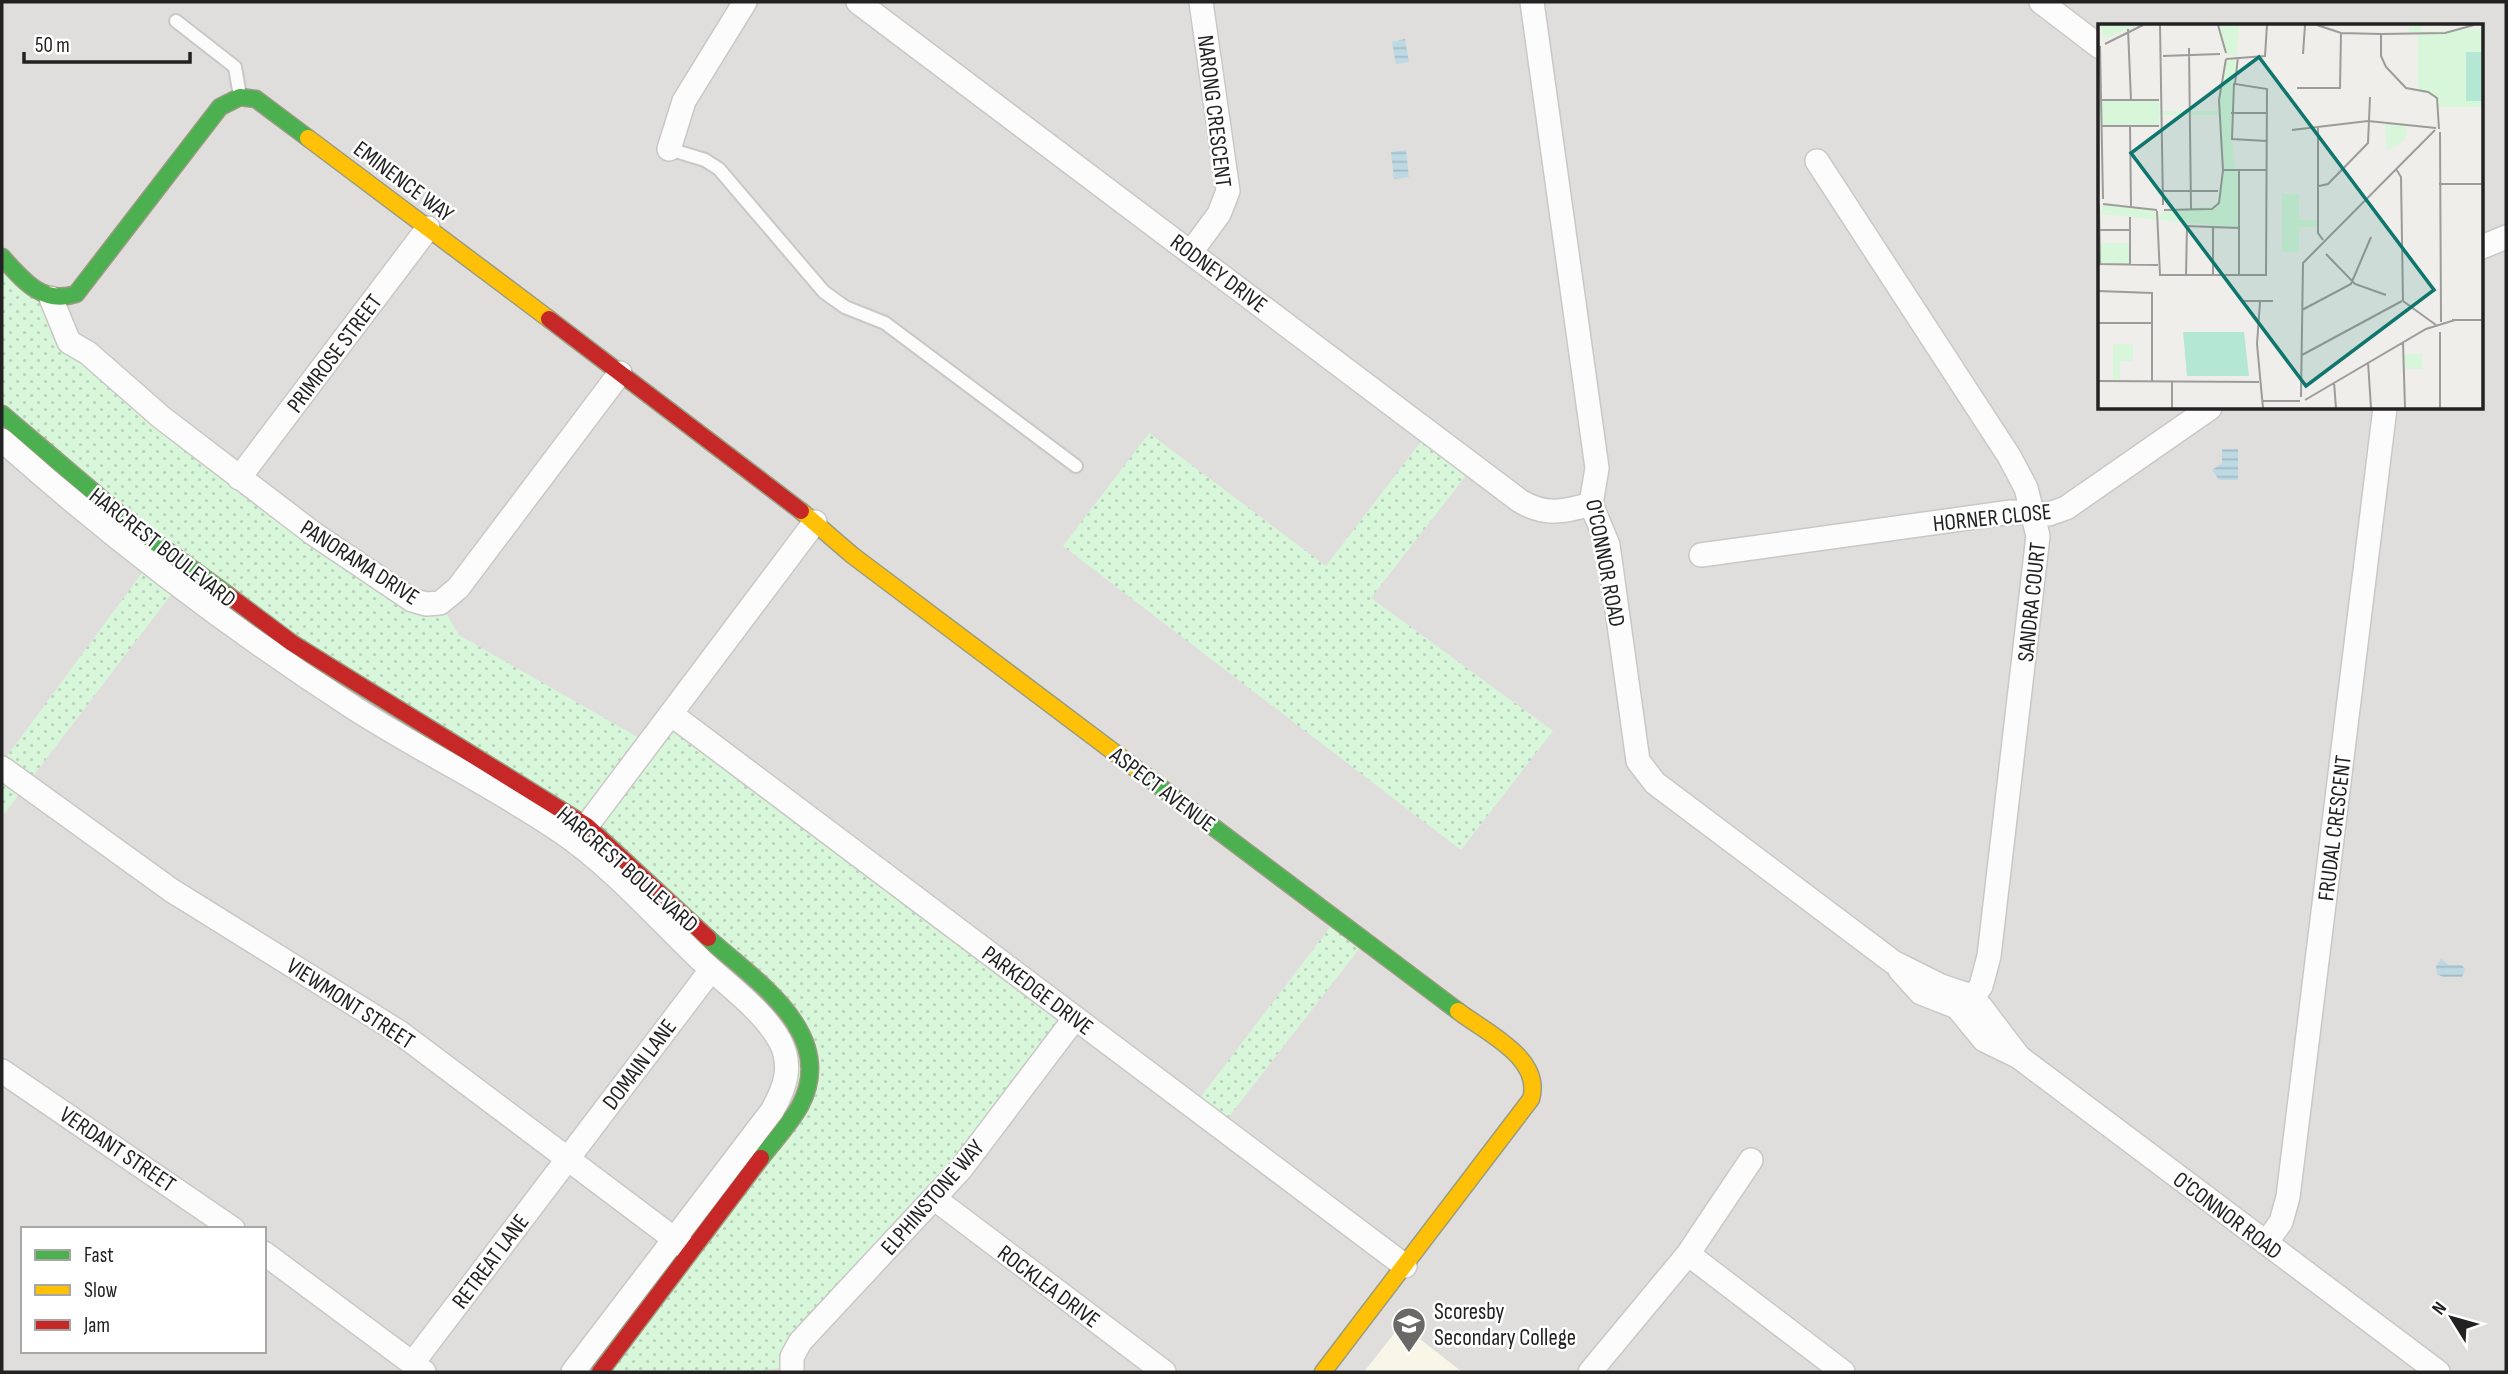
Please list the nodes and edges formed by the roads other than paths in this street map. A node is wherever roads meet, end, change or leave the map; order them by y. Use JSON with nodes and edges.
{"nodes":[{"id":1,"x":745,"y":2,"type":"edge"},
{"id":2,"x":858,"y":2,"type":"edge"},
{"id":3,"x":1201,"y":2,"type":"edge"},
{"id":4,"x":1531,"y":2,"type":"edge"},
{"id":5,"x":2040,"y":2,"type":"edge"},
{"id":6,"x":176,"y":21,"type":"dead end"},
{"id":7,"x":2098,"y":46,"type":"edge"},
{"id":8,"x":240,"y":97,"type":"junction"},
{"id":9,"x":669,"y":149,"type":"joint"},
{"id":10,"x":1817,"y":161,"type":"dead end"},
{"id":11,"x":428,"y":228,"type":"junction"},
{"id":12,"x":2506,"y":237,"type":"edge"},
{"id":13,"x":2484,"y":246,"type":"edge"},
{"id":14,"x":1191,"y":252,"type":"junction"},
{"id":15,"x":2,"y":257,"type":"edge"},
{"id":16,"x":60,"y":298,"type":"junction"},
{"id":17,"x":620,"y":373,"type":"junction"},
{"id":18,"x":2207,"y":410,"type":"edge"},
{"id":19,"x":2385,"y":410,"type":"edge"},
{"id":20,"x":2,"y":414,"type":"edge"},
{"id":21,"x":2,"y":440,"type":"edge"},
{"id":22,"x":1076,"y":466,"type":"dead end"},
{"id":23,"x":239,"y":478,"type":"junction"},
{"id":24,"x":1591,"y":504,"type":"junction"},
{"id":25,"x":2034,"y":513,"type":"junction"},
{"id":26,"x":815,"y":522,"type":"junction"},
{"id":27,"x":1701,"y":555,"type":"dead end"},
{"id":28,"x":671,"y":714,"type":"junction"},
{"id":29,"x":2,"y":768,"type":"edge"},
{"id":30,"x":581,"y":834,"type":"junction"},
{"id":31,"x":711,"y":970,"type":"junction"},
{"id":32,"x":1967,"y":1005,"type":"junction"},
{"id":33,"x":1075,"y":1018,"type":"junction"},
{"id":34,"x":2,"y":1071,"type":"edge"},
{"id":35,"x":568,"y":1158,"type":"junction"},
{"id":36,"x":1751,"y":1160,"type":"dead end"},
{"id":37,"x":935,"y":1199,"type":"junction"},
{"id":38,"x":230,"y":1227,"type":"edge"},
{"id":39,"x":2266,"y":1243,"type":"junction"},
{"id":40,"x":683,"y":1246,"type":"junction"},
{"id":41,"x":1688,"y":1254,"type":"junction"},
{"id":42,"x":266,"y":1255,"type":"edge"},
{"id":43,"x":1405,"y":1266,"type":"junction"},
{"id":44,"x":418,"y":1370,"type":"edge"},
{"id":45,"x":573,"y":1372,"type":"edge"},
{"id":46,"x":600,"y":1372,"type":"edge"},
{"id":47,"x":792,"y":1372,"type":"edge"},
{"id":48,"x":1164,"y":1372,"type":"edge"},
{"id":49,"x":1324,"y":1372,"type":"edge"},
{"id":50,"x":1590,"y":1372,"type":"edge"},
{"id":51,"x":1843,"y":1372,"type":"edge"},
{"id":52,"x":2438,"y":1372,"type":"edge"}],
"edges":[{"from":1,"to":9,"type":"street"},
{"from":2,"to":14,"type":"street","name":"RODNEY DRIVE"},
{"from":3,"to":14,"type":"street","name":"NARONG CRESCENT"},
{"from":4,"to":24,"type":"street","name":"O'CONNOR ROAD"},
{"from":5,"to":7,"type":"street"},
{"from":6,"to":8,"type":"lane"},
{"from":8,"to":11,"type":"street","name":"EMINENCE WAY"},
{"from":8,"to":16,"type":"street"},
{"from":9,"to":22,"type":"lane"},
{"from":10,"to":25,"type":"street","name":"SANDRA COURT"},
{"from":11,"to":17,"type":"street","name":"EMINENCE WAY"},
{"from":11,"to":23,"type":"street","name":"PRIMROSE STREET"},
{"from":12,"to":13,"type":"street"},
{"from":14,"to":24,"type":"street","name":"RODNEY DRIVE"},
{"from":15,"to":16,"type":"street"},
{"from":16,"to":23,"type":"street","name":"PANORAMA DRIVE"},
{"from":17,"to":23,"type":"street","name":"PANORAMA DRIVE"},
{"from":17,"to":26,"type":"street","name":"EMINENCE WAY"},
{"from":18,"to":25,"type":"street","name":"HORNER CLOSE"},
{"from":19,"to":39,"type":"street","name":"FRUDAL CRESCENT"},
{"from":20,"to":30,"type":"street","name":"HARCREST BOULEVARD"},
{"from":21,"to":30,"type":"street","name":"HARCREST BOULEVARD"},
{"from":24,"to":32,"type":"street","name":"O'CONNOR ROAD"},
{"from":25,"to":27,"type":"street","name":"HORNER CLOSE"},
{"from":25,"to":32,"type":"street","name":"SANDRA COURT"},
{"from":26,"to":28,"type":"street"},
{"from":26,"to":43,"type":"street","name":"ASPECT AVENUE"},
{"from":28,"to":30,"type":"street"},
{"from":28,"to":33,"type":"street","name":"PARKEDGE DRIVE"},
{"from":29,"to":35,"type":"street","name":"VIEWMONT STREET"},
{"from":30,"to":31,"type":"street","name":"HARCREST BOULEVARD"},
{"from":30,"to":40,"type":"street","name":"HARCREST BOULEVARD"},
{"from":31,"to":35,"type":"street","name":"DOMAIN LANE"},
{"from":31,"to":40,"type":"street","name":"HARCREST BOULEVARD"},
{"from":32,"to":39,"type":"street","name":"O'CONNOR ROAD"},
{"from":33,"to":37,"type":"street","name":"ELPHINSTONE WAY"},
{"from":33,"to":43,"type":"street","name":"PARKEDGE DRIVE"},
{"from":34,"to":38,"type":"street","name":"VERDANT STREET"},
{"from":35,"to":40,"type":"street","name":"VIEWMONT STREET"},
{"from":35,"to":44,"type":"street","name":"RETREAT LANE"},
{"from":36,"to":41,"type":"street"},
{"from":37,"to":47,"type":"street","name":"ELPHINSTONE WAY"},
{"from":37,"to":48,"type":"street","name":"ROCKLEA DRIVE"},
{"from":39,"to":52,"type":"street","name":"O'CONNOR ROAD"},
{"from":40,"to":45,"type":"street","name":"HARCREST BOULEVARD"},
{"from":40,"to":46,"type":"street","name":"HARCREST BOULEVARD"},
{"from":41,"to":50,"type":"street"},
{"from":41,"to":51,"type":"street"},
{"from":42,"to":44,"type":"street"},
{"from":43,"to":49,"type":"street","name":"ASPECT AVENUE"}]}
